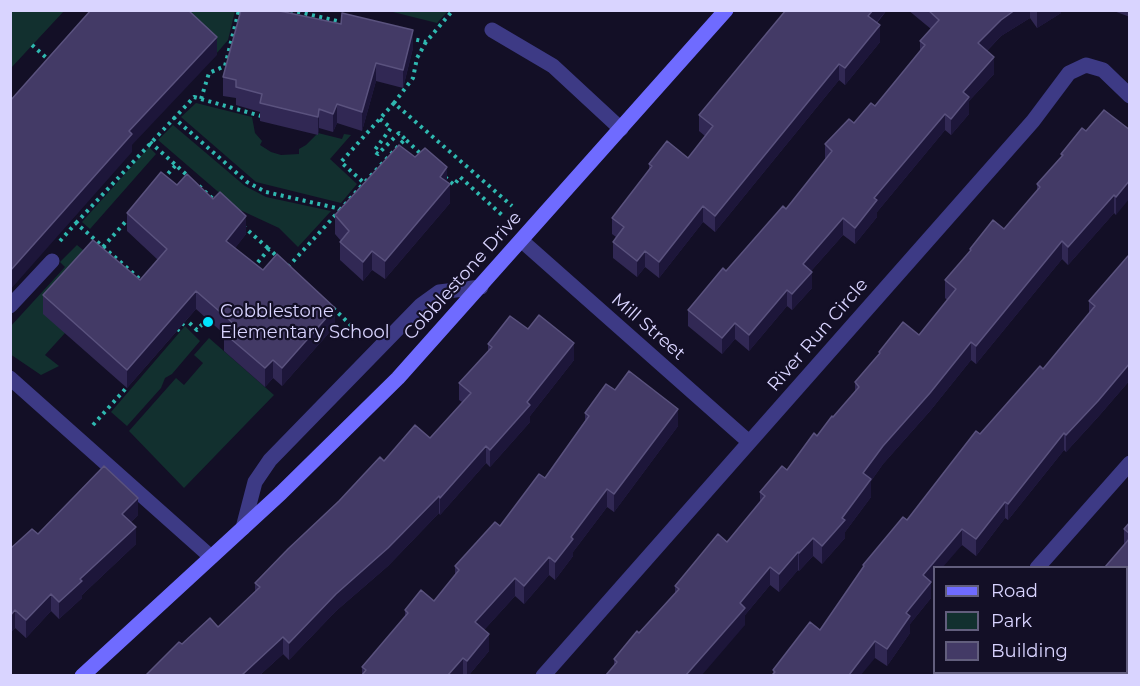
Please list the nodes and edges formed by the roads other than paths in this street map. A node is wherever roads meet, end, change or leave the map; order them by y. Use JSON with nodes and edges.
{"nodes":[{"id":1,"x":726,"y":10,"type":"edge"},
{"id":2,"x":492,"y":30,"type":"dead end"},
{"id":3,"x":1130,"y":96,"type":"edge"},
{"id":4,"x":621,"y":129,"type":"junction"},
{"id":5,"x":522,"y":241,"type":"junction"},
{"id":6,"x":53,"y":254,"type":"road end"},
{"id":7,"x":481,"y":287,"type":"junction"},
{"id":8,"x":10,"y":306,"type":"edge"},
{"id":9,"x":10,"y":378,"type":"edge"},
{"id":10,"x":749,"y":442,"type":"junction"},
{"id":11,"x":1130,"y":463,"type":"edge"},
{"id":12,"x":243,"y":528,"type":"junction"},
{"id":13,"x":211,"y":557,"type":"junction"},
{"id":14,"x":1038,"y":566,"type":"edge"},
{"id":15,"x":82,"y":675,"type":"edge"},
{"id":16,"x":543,"y":675,"type":"edge"}],
"edges":[{"from":1,"to":4,"type":"street","name":"Cobblestone Drive"},
{"from":2,"to":4,"type":"street"},
{"from":3,"to":10,"type":"street","name":"River Run Circle"},
{"from":4,"to":5,"type":"street","name":"Cobblestone Drive"},
{"from":5,"to":7,"type":"street","name":"Cobblestone Drive"},
{"from":5,"to":10,"type":"street","name":"Mill Street"},
{"from":6,"to":8,"type":"street"},
{"from":7,"to":12,"type":"street","name":"Cobblestone Drive"},
{"from":7,"to":12,"type":"street"},
{"from":9,"to":13,"type":"street"},
{"from":10,"to":16,"type":"street","name":"River Run Circle"},
{"from":11,"to":14,"type":"street"},
{"from":12,"to":13,"type":"street","name":"Cobblestone Drive"},
{"from":13,"to":15,"type":"street","name":"Cobblestone Drive"}]}
